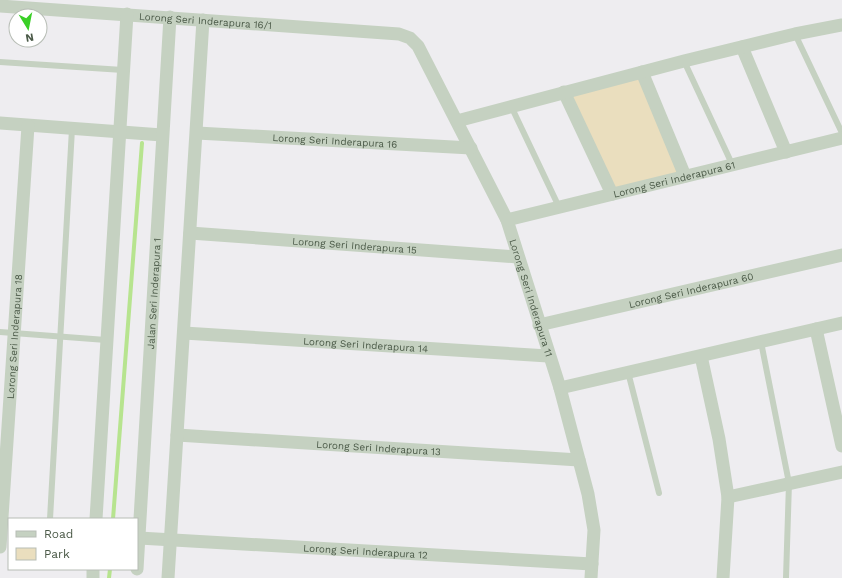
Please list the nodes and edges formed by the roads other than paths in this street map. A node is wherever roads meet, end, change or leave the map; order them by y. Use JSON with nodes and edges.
{"nodes":[{"id":1,"x":0,"y":6,"type":"edge"},
{"id":2,"x":127,"y":14,"type":"junction"},
{"id":3,"x":170,"y":17,"type":"junction"},
{"id":4,"x":203,"y":20,"type":"junction"},
{"id":5,"x":842,"y":25,"type":"edge"},
{"id":6,"x":795,"y":34,"type":"junction"},
{"id":7,"x":410,"y":38,"type":"joint"},
{"id":8,"x":742,"y":47,"type":"junction"},
{"id":9,"x":0,"y":62,"type":"edge"},
{"id":10,"x":684,"y":62,"type":"junction"},
{"id":11,"x":123,"y":70,"type":"junction"},
{"id":12,"x":642,"y":72,"type":"junction"},
{"id":13,"x":564,"y":92,"type":"junction"},
{"id":14,"x":511,"y":106,"type":"junction"},
{"id":15,"x":457,"y":121,"type":"junction"},
{"id":16,"x":0,"y":123,"type":"edge"},
{"id":17,"x":28,"y":126,"type":"junction"},
{"id":18,"x":72,"y":129,"type":"junction"},
{"id":19,"x":119,"y":132,"type":"junction"},
{"id":20,"x":197,"y":133,"type":"junction"},
{"id":21,"x":842,"y":134,"type":"edge"},
{"id":22,"x":162,"y":135,"type":"junction"},
{"id":23,"x":842,"y":138,"type":"edge"},
{"id":24,"x":471,"y":148,"type":"junction"},
{"id":25,"x":786,"y":152,"type":"junction"},
{"id":26,"x":732,"y":164,"type":"junction"},
{"id":27,"x":685,"y":176,"type":"junction"},
{"id":28,"x":612,"y":194,"type":"junction"},
{"id":29,"x":559,"y":207,"type":"junction"},
{"id":30,"x":506,"y":220,"type":"junction"},
{"id":31,"x":190,"y":233,"type":"junction"},
{"id":32,"x":842,"y":255,"type":"edge"},
{"id":33,"x":518,"y":257,"type":"junction"},
{"id":34,"x":842,"y":323,"type":"edge"},
{"id":35,"x":539,"y":326,"type":"junction"},
{"id":36,"x":816,"y":329,"type":"junction"},
{"id":37,"x":0,"y":332,"type":"edge"},
{"id":38,"x":14,"y":333,"type":"junction"},
{"id":39,"x":184,"y":333,"type":"junction"},
{"id":40,"x":60,"y":337,"type":"junction"},
{"id":41,"x":106,"y":340,"type":"junction"},
{"id":42,"x":761,"y":342,"type":"junction"},
{"id":43,"x":548,"y":356,"type":"junction"},
{"id":44,"x":701,"y":356,"type":"junction"},
{"id":45,"x":628,"y":372,"type":"junction"},
{"id":46,"x":560,"y":388,"type":"junction"},
{"id":47,"x":177,"y":436,"type":"junction"},
{"id":48,"x":842,"y":446,"type":"edge"},
{"id":49,"x":580,"y":460,"type":"junction"},
{"id":50,"x":842,"y":472,"type":"edge"},
{"id":51,"x":789,"y":483,"type":"junction"},
{"id":52,"x":659,"y":492,"type":"dead end"},
{"id":53,"x":728,"y":497,"type":"junction"},
{"id":54,"x":50,"y":518,"type":"edge"},
{"id":55,"x":96,"y":518,"type":"edge"},
{"id":56,"x":139,"y":538,"type":"junction"},
{"id":57,"x":170,"y":540,"type":"junction"},
{"id":58,"x":138,"y":546,"type":"edge"},
{"id":59,"x":0,"y":547,"type":"edge"},
{"id":60,"x":592,"y":564,"type":"junction"},
{"id":61,"x":168,"y":578,"type":"edge"},
{"id":62,"x":591,"y":578,"type":"edge"},
{"id":63,"x":723,"y":578,"type":"edge"},
{"id":64,"x":786,"y":578,"type":"edge"}],
"edges":[{"from":1,"to":2,"type":"street","name":"Lorong Seri Inderapura 16/1"},
{"from":2,"to":3,"type":"street","name":"Lorong Seri Inderapura 16/1"},
{"from":2,"to":11,"type":"street"},
{"from":3,"to":4,"type":"street","name":"Lorong Seri Inderapura 16/1"},
{"from":3,"to":22,"type":"street","name":"Jalan Seri Inderapura 1"},
{"from":4,"to":7,"type":"street","name":"Lorong Seri Inderapura 16/1"},
{"from":4,"to":20,"type":"street"},
{"from":5,"to":6,"type":"street"},
{"from":6,"to":8,"type":"street"},
{"from":6,"to":21,"type":"lane"},
{"from":7,"to":15,"type":"street","name":"Lorong Seri Inderapura 11"},
{"from":8,"to":10,"type":"street"},
{"from":8,"to":25,"type":"street"},
{"from":9,"to":11,"type":"lane"},
{"from":10,"to":12,"type":"street"},
{"from":10,"to":26,"type":"lane"},
{"from":11,"to":19,"type":"street"},
{"from":12,"to":13,"type":"street"},
{"from":12,"to":27,"type":"street"},
{"from":13,"to":14,"type":"street"},
{"from":13,"to":28,"type":"street"},
{"from":14,"to":15,"type":"street"},
{"from":14,"to":29,"type":"lane"},
{"from":15,"to":24,"type":"street","name":"Lorong Seri Inderapura 11"},
{"from":16,"to":17,"type":"street"},
{"from":17,"to":18,"type":"street"},
{"from":17,"to":38,"type":"street","name":"Lorong Seri Inderapura 18"},
{"from":18,"to":19,"type":"street"},
{"from":18,"to":40,"type":"lane"},
{"from":19,"to":22,"type":"street"},
{"from":19,"to":41,"type":"street"},
{"from":20,"to":24,"type":"street","name":"Lorong Seri Inderapura 16"},
{"from":20,"to":31,"type":"street"},
{"from":22,"to":56,"type":"street","name":"Jalan Seri Inderapura 1"},
{"from":23,"to":25,"type":"street","name":"Lorong Seri Inderapura 61"},
{"from":24,"to":30,"type":"street","name":"Lorong Seri Inderapura 11"},
{"from":25,"to":26,"type":"street","name":"Lorong Seri Inderapura 61"},
{"from":26,"to":27,"type":"street","name":"Lorong Seri Inderapura 61"},
{"from":27,"to":28,"type":"street","name":"Lorong Seri Inderapura 61"},
{"from":28,"to":29,"type":"street","name":"Lorong Seri Inderapura 61"},
{"from":29,"to":30,"type":"street","name":"Lorong Seri Inderapura 61"},
{"from":30,"to":33,"type":"street","name":"Lorong Seri Inderapura 11"},
{"from":31,"to":33,"type":"street","name":"Lorong Seri Inderapura 15"},
{"from":31,"to":39,"type":"street"},
{"from":32,"to":35,"type":"street","name":"Lorong Seri Inderapura 60"},
{"from":33,"to":35,"type":"street","name":"Lorong Seri Inderapura 11"},
{"from":34,"to":36,"type":"street"},
{"from":35,"to":43,"type":"street","name":"Lorong Seri Inderapura 11"},
{"from":36,"to":42,"type":"street"},
{"from":36,"to":48,"type":"street"},
{"from":37,"to":38,"type":"lane"},
{"from":38,"to":40,"type":"lane"},
{"from":38,"to":59,"type":"street","name":"Lorong Seri Inderapura 18"},
{"from":39,"to":43,"type":"street","name":"Lorong Seri Inderapura 14"},
{"from":39,"to":47,"type":"street"},
{"from":40,"to":41,"type":"lane"},
{"from":40,"to":54,"type":"lane"},
{"from":41,"to":55,"type":"street"},
{"from":42,"to":44,"type":"street"},
{"from":42,"to":51,"type":"lane"},
{"from":43,"to":46,"type":"street","name":"Lorong Seri Inderapura 11"},
{"from":44,"to":45,"type":"street"},
{"from":44,"to":53,"type":"street"},
{"from":45,"to":46,"type":"street"},
{"from":45,"to":52,"type":"lane"},
{"from":46,"to":49,"type":"street","name":"Lorong Seri Inderapura 11"},
{"from":47,"to":49,"type":"street","name":"Lorong Seri Inderapura 13"},
{"from":47,"to":57,"type":"street"},
{"from":49,"to":60,"type":"street","name":"Lorong Seri Inderapura 11"},
{"from":50,"to":51,"type":"street"},
{"from":51,"to":53,"type":"street"},
{"from":51,"to":64,"type":"lane"},
{"from":53,"to":63,"type":"street"},
{"from":56,"to":57,"type":"street","name":"Lorong Seri Inderapura 12"},
{"from":56,"to":58,"type":"street","name":"Jalan Seri Inderapura 1"},
{"from":57,"to":60,"type":"street","name":"Lorong Seri Inderapura 12"},
{"from":57,"to":61,"type":"street"},
{"from":60,"to":62,"type":"street","name":"Lorong Seri Inderapura 11"}]}
